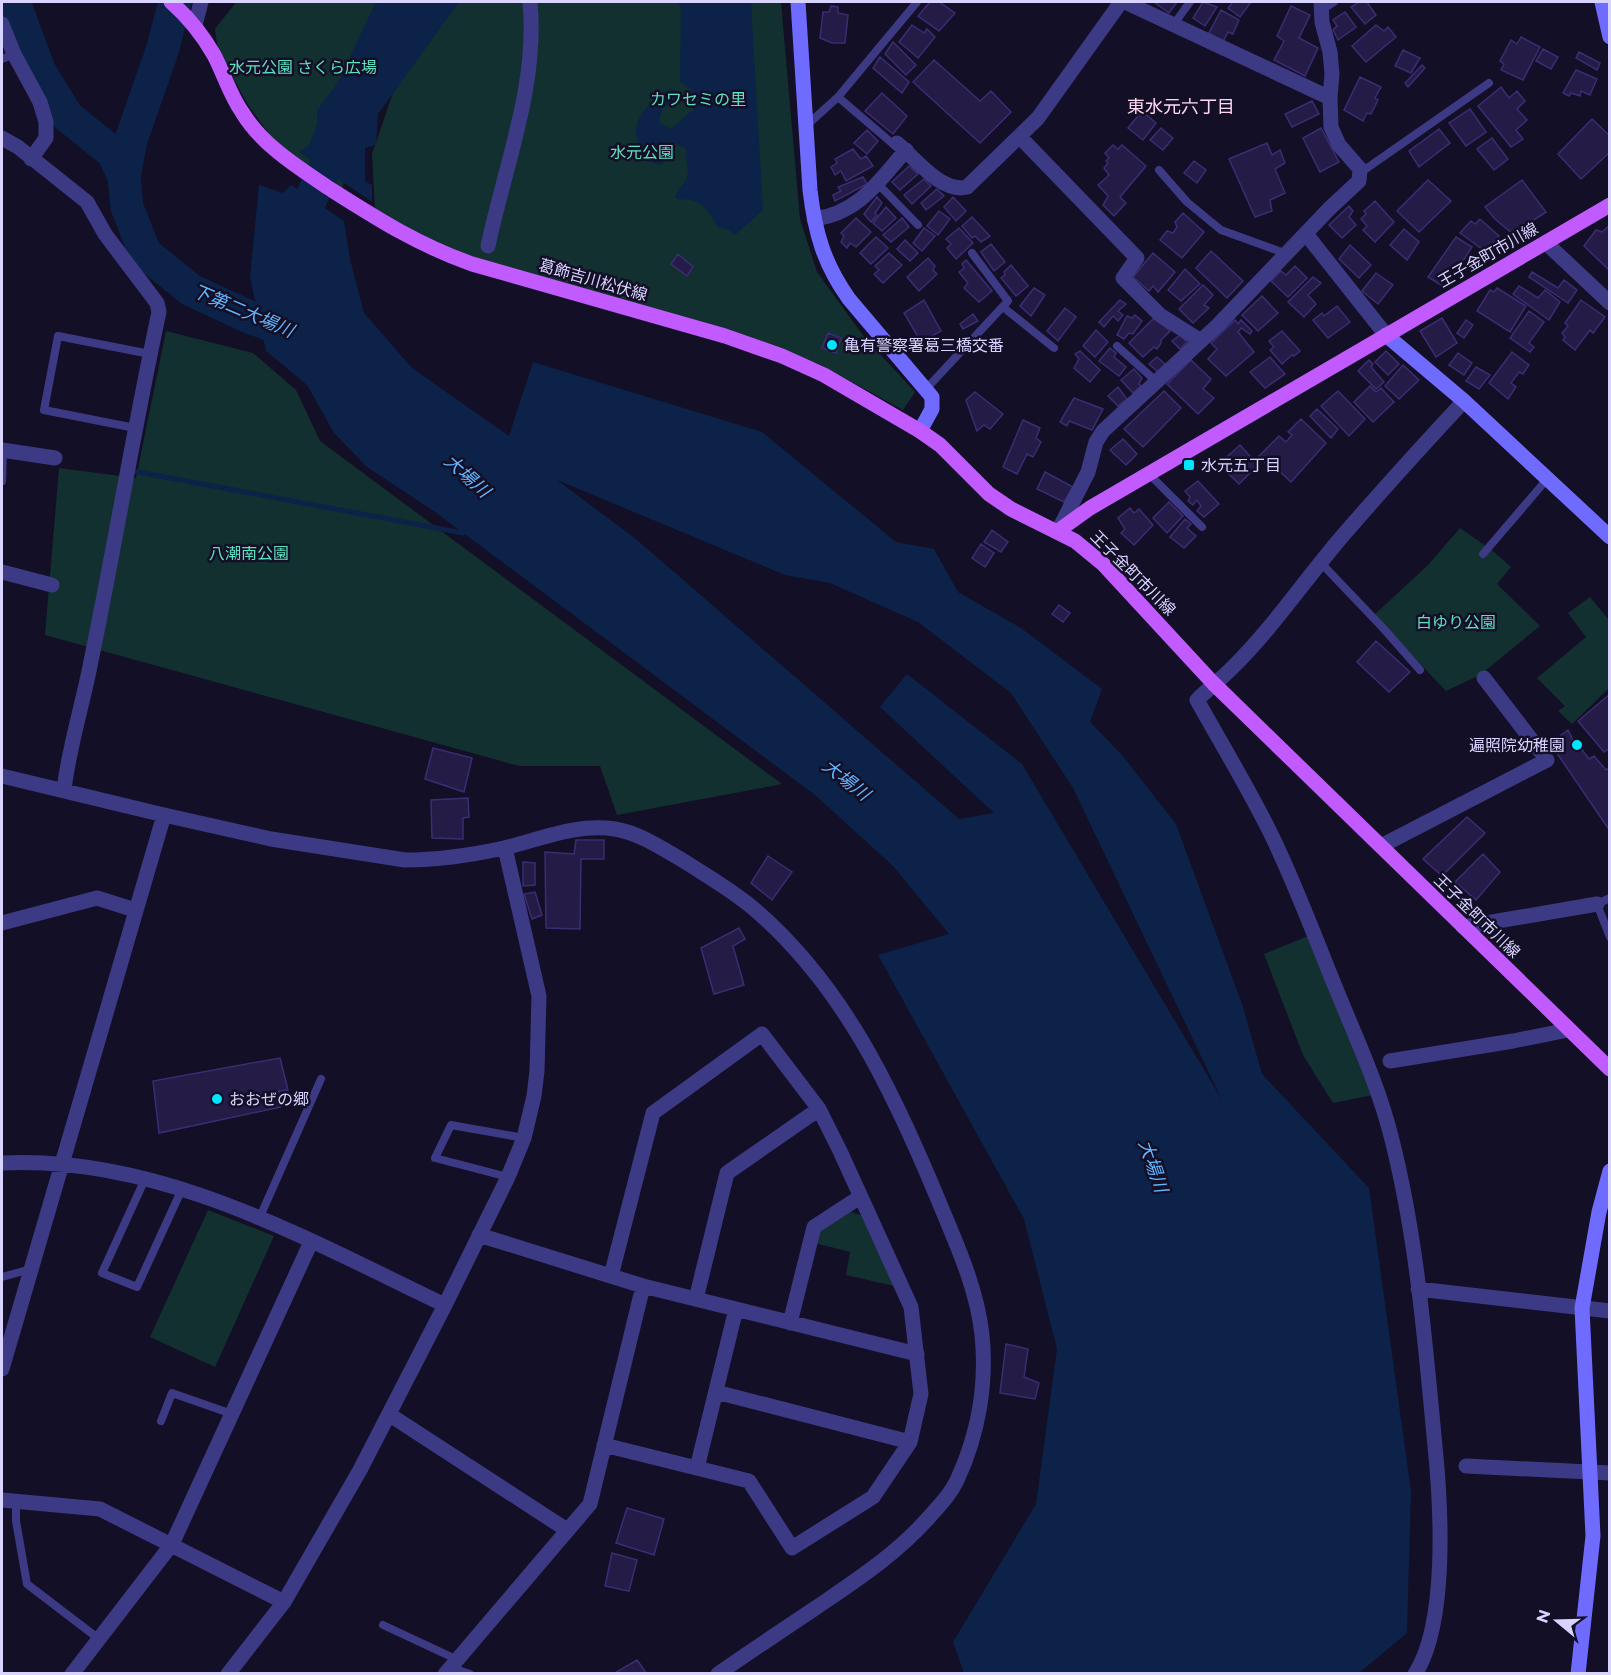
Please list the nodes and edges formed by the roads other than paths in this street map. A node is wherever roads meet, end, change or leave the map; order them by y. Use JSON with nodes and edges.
{"nodes":[{"id":1,"x":201,"y":2,"type":"edge"},
{"id":2,"x":530,"y":2,"type":"edge"},
{"id":3,"x":798,"y":2,"type":"edge"},
{"id":4,"x":917,"y":2,"type":"edge"},
{"id":5,"x":1123,"y":2,"type":"edge"},
{"id":6,"x":1190,"y":2,"type":"edge"},
{"id":7,"x":1602,"y":2,"type":"edge"},
{"id":8,"x":1326,"y":4,"type":"edge"},
{"id":9,"x":177,"y":7,"type":"edge"},
{"id":10,"x":2,"y":24,"type":"edge"},
{"id":11,"x":1174,"y":24,"type":"junction"},
{"id":12,"x":195,"y":25,"type":"junction"},
{"id":13,"x":1610,"y":37,"type":"edge"},
{"id":14,"x":8,"y":56,"type":"edge"},
{"id":15,"x":1489,"y":83,"type":"dead end"},
{"id":16,"x":838,"y":97,"type":"junction"},
{"id":17,"x":1330,"y":98,"type":"junction"},
{"id":18,"x":806,"y":126,"type":"junction"},
{"id":19,"x":1020,"y":137,"type":"junction"},
{"id":20,"x":2,"y":138,"type":"edge"},
{"id":21,"x":901,"y":146,"type":"junction"},
{"id":22,"x":31,"y":159,"type":"junction"},
{"id":23,"x":1159,"y":170,"type":"dead end"},
{"id":24,"x":1360,"y":173,"type":"junction"},
{"id":25,"x":877,"y":183,"type":"junction"},
{"id":26,"x":1610,"y":205,"type":"edge"},
{"id":27,"x":814,"y":219,"type":"junction"},
{"id":28,"x":918,"y":225,"type":"dead end"},
{"id":29,"x":1306,"y":234,"type":"junction"},
{"id":30,"x":1546,"y":243,"type":"junction"},
{"id":31,"x":488,"y":246,"type":"dead end"},
{"id":32,"x":972,"y":253,"type":"dead end"},
{"id":33,"x":1287,"y":254,"type":"junction"},
{"id":34,"x":1610,"y":303,"type":"edge"},
{"id":35,"x":1003,"y":307,"type":"junction"},
{"id":36,"x":1386,"y":335,"type":"junction"},
{"id":37,"x":1201,"y":341,"type":"junction"},
{"id":38,"x":1117,"y":346,"type":"dead end"},
{"id":39,"x":1054,"y":348,"type":"dead end"},
{"id":40,"x":150,"y":354,"type":"junction"},
{"id":41,"x":1157,"y":382,"type":"junction"},
{"id":42,"x":926,"y":389,"type":"junction"},
{"id":43,"x":1464,"y":401,"type":"junction"},
{"id":44,"x":135,"y":428,"type":"junction"},
{"id":45,"x":920,"y":431,"type":"junction"},
{"id":46,"x":2,"y":450,"type":"edge"},
{"id":47,"x":55,"y":458,"type":"dead end"},
{"id":48,"x":1149,"y":474,"type":"junction"},
{"id":49,"x":1548,"y":478,"type":"junction"},
{"id":50,"x":2,"y":481,"type":"edge"},
{"id":51,"x":1202,"y":527,"type":"dead end"},
{"id":52,"x":1058,"y":531,"type":"junction"},
{"id":53,"x":1610,"y":537,"type":"edge"},
{"id":54,"x":1483,"y":554,"type":"dead end"},
{"id":55,"x":1320,"y":563,"type":"junction"},
{"id":56,"x":2,"y":572,"type":"edge"},
{"id":57,"x":52,"y":585,"type":"dead end"},
{"id":58,"x":1420,"y":670,"type":"dead end"},
{"id":59,"x":1484,"y":678,"type":"dead end"},
{"id":60,"x":1213,"y":683,"type":"junction"},
{"id":61,"x":2,"y":776,"type":"edge"},
{"id":62,"x":63,"y":790,"type":"junction"},
{"id":63,"x":164,"y":815,"type":"junction"},
{"id":64,"x":1380,"y":846,"type":"junction"},
{"id":65,"x":505,"y":848,"type":"junction"},
{"id":66,"x":1603,"y":901,"type":"edge"},
{"id":67,"x":135,"y":910,"type":"junction"},
{"id":68,"x":2,"y":923,"type":"edge"},
{"id":69,"x":1463,"y":927,"type":"junction"},
{"id":70,"x":1610,"y":937,"type":"edge"},
{"id":71,"x":1568,"y":1030,"type":"junction"},
{"id":72,"x":1390,"y":1061,"type":"dead end"},
{"id":73,"x":1610,"y":1069,"type":"edge"},
{"id":74,"x":321,"y":1079,"type":"dead end"},
{"id":75,"x":819,"y":1108,"type":"junction"},
{"id":76,"x":524,"y":1137,"type":"junction"},
{"id":77,"x":2,"y":1163,"type":"edge"},
{"id":78,"x":63,"y":1165,"type":"junction"},
{"id":79,"x":1610,"y":1172,"type":"edge"},
{"id":80,"x":508,"y":1177,"type":"junction"},
{"id":81,"x":145,"y":1179,"type":"junction"},
{"id":82,"x":182,"y":1189,"type":"junction"},
{"id":83,"x":860,"y":1197,"type":"junction"},
{"id":84,"x":259,"y":1219,"type":"junction"},
{"id":85,"x":479,"y":1235,"type":"junction"},
{"id":86,"x":311,"y":1242,"type":"junction"},
{"id":87,"x":31,"y":1269,"type":"junction"},
{"id":88,"x":611,"y":1276,"type":"junction"},
{"id":89,"x":2,"y":1277,"type":"edge"},
{"id":90,"x":643,"y":1286,"type":"junction"},
{"id":91,"x":1418,"y":1289,"type":"junction"},
{"id":92,"x":696,"y":1299,"type":"junction"},
{"id":93,"x":445,"y":1305,"type":"junction"},
{"id":94,"x":1582,"y":1308,"type":"junction"},
{"id":95,"x":736,"y":1309,"type":"junction"},
{"id":96,"x":1610,"y":1311,"type":"edge"},
{"id":97,"x":790,"y":1323,"type":"junction"},
{"id":98,"x":8,"y":1330,"type":"edge"},
{"id":99,"x":917,"y":1354,"type":"junction"},
{"id":100,"x":2,"y":1370,"type":"edge"},
{"id":101,"x":716,"y":1392,"type":"junction"},
{"id":102,"x":232,"y":1414,"type":"junction"},
{"id":103,"x":390,"y":1414,"type":"junction"},
{"id":104,"x":161,"y":1421,"type":"dead end"},
{"id":105,"x":910,"y":1442,"type":"junction"},
{"id":106,"x":604,"y":1445,"type":"junction"},
{"id":107,"x":1466,"y":1466,"type":"dead end"},
{"id":108,"x":697,"y":1468,"type":"junction"},
{"id":109,"x":1590,"y":1472,"type":"junction"},
{"id":110,"x":1610,"y":1473,"type":"edge"},
{"id":111,"x":9,"y":1501,"type":"edge"},
{"id":112,"x":567,"y":1530,"type":"junction"},
{"id":113,"x":172,"y":1544,"type":"junction"},
{"id":114,"x":284,"y":1602,"type":"junction"},
{"id":115,"x":383,"y":1625,"type":"dead end"},
{"id":116,"x":99,"y":1639,"type":"junction"},
{"id":117,"x":452,"y":1667,"type":"edge"},
{"id":118,"x":1416,"y":1673,"type":"edge"},
{"id":119,"x":72,"y":1674,"type":"edge"},
{"id":120,"x":228,"y":1674,"type":"edge"},
{"id":121,"x":470,"y":1674,"type":"edge"},
{"id":122,"x":718,"y":1674,"type":"edge"},
{"id":123,"x":1578,"y":1674,"type":"edge"}],
"edges":[{"from":1,"to":12,"type":"street"},
{"from":2,"to":31,"type":"street"},
{"from":3,"to":18,"type":"street"},
{"from":4,"to":16,"type":"lane"},
{"from":5,"to":11,"type":"street"},
{"from":5,"to":19,"type":"street"},
{"from":6,"to":11,"type":"lane"},
{"from":7,"to":13,"type":"street"},
{"from":8,"to":17,"type":"street"},
{"from":9,"to":12,"type":"main road","name":"葛飾吉川松伏線"},
{"from":10,"to":14,"type":"street"},
{"from":11,"to":17,"type":"street"},
{"from":12,"to":45,"type":"main road","name":"葛飾吉川松伏線"},
{"from":14,"to":22,"type":"street"},
{"from":15,"to":24,"type":"lane"},
{"from":16,"to":18,"type":"lane"},
{"from":16,"to":21,"type":"lane"},
{"from":17,"to":24,"type":"street"},
{"from":18,"to":27,"type":"street"},
{"from":19,"to":21,"type":"street"},
{"from":19,"to":37,"type":"street"},
{"from":20,"to":22,"type":"street"},
{"from":21,"to":25,"type":"street"},
{"from":22,"to":40,"type":"street"},
{"from":23,"to":33,"type":"lane"},
{"from":24,"to":29,"type":"street"},
{"from":25,"to":27,"type":"street"},
{"from":25,"to":28,"type":"lane"},
{"from":26,"to":30,"type":"main road","name":"王子金町市川線"},
{"from":27,"to":42,"type":"street"},
{"from":29,"to":33,"type":"street"},
{"from":29,"to":36,"type":"street"},
{"from":30,"to":34,"type":"street"},
{"from":30,"to":36,"type":"main road","name":"王子金町市川線"},
{"from":32,"to":35,"type":"lane"},
{"from":33,"to":37,"type":"street"},
{"from":35,"to":39,"type":"lane"},
{"from":35,"to":42,"type":"lane"},
{"from":36,"to":43,"type":"street"},
{"from":36,"to":48,"type":"main road","name":"王子金町市川線"},
{"from":37,"to":41,"type":"street"},
{"from":38,"to":41,"type":"lane"},
{"from":40,"to":44,"type":"street"},
{"from":40,"to":44,"type":"lane"},
{"from":41,"to":52,"type":"street"},
{"from":42,"to":45,"type":"street"},
{"from":43,"to":49,"type":"street"},
{"from":43,"to":55,"type":"street"},
{"from":44,"to":62,"type":"street"},
{"from":45,"to":52,"type":"main road","name":"葛飾吉川松伏線"},
{"from":46,"to":47,"type":"street"},
{"from":46,"to":50,"type":"lane"},
{"from":48,"to":51,"type":"lane"},
{"from":48,"to":52,"type":"main road","name":"王子金町市川線"},
{"from":49,"to":53,"type":"street"},
{"from":49,"to":54,"type":"lane"},
{"from":52,"to":60,"type":"main road","name":"王子金町市川線"},
{"from":55,"to":58,"type":"lane"},
{"from":55,"to":60,"type":"street"},
{"from":56,"to":57,"type":"street"},
{"from":59,"to":64,"type":"street"},
{"from":60,"to":64,"type":"main road","name":"王子金町市川線"},
{"from":60,"to":91,"type":"street"},
{"from":61,"to":62,"type":"street"},
{"from":62,"to":63,"type":"street"},
{"from":63,"to":65,"type":"street"},
{"from":63,"to":67,"type":"street"},
{"from":64,"to":69,"type":"main road","name":"王子金町市川線"},
{"from":65,"to":76,"type":"street"},
{"from":65,"to":122,"type":"street"},
{"from":66,"to":69,"type":"street"},
{"from":66,"to":70,"type":"lane"},
{"from":67,"to":68,"type":"street"},
{"from":67,"to":78,"type":"street"},
{"from":69,"to":71,"type":"main road","name":"王子金町市川線"},
{"from":71,"to":72,"type":"street"},
{"from":71,"to":73,"type":"main road","name":"王子金町市川線"},
{"from":74,"to":84,"type":"lane"},
{"from":75,"to":83,"type":"street"},
{"from":75,"to":88,"type":"street"},
{"from":75,"to":92,"type":"street"},
{"from":76,"to":80,"type":"street"},
{"from":76,"to":80,"type":"lane"},
{"from":77,"to":78,"type":"street"},
{"from":78,"to":81,"type":"street"},
{"from":78,"to":87,"type":"street"},
{"from":79,"to":94,"type":"street"},
{"from":80,"to":85,"type":"street"},
{"from":81,"to":82,"type":"street"},
{"from":81,"to":82,"type":"lane"},
{"from":82,"to":84,"type":"street"},
{"from":83,"to":97,"type":"street"},
{"from":83,"to":99,"type":"street"},
{"from":84,"to":86,"type":"street"},
{"from":85,"to":88,"type":"street"},
{"from":85,"to":93,"type":"street"},
{"from":86,"to":93,"type":"street"},
{"from":86,"to":102,"type":"street"},
{"from":87,"to":89,"type":"lane"},
{"from":87,"to":98,"type":"street"},
{"from":88,"to":90,"type":"street"},
{"from":90,"to":92,"type":"street"},
{"from":90,"to":106,"type":"street"},
{"from":91,"to":94,"type":"street"},
{"from":91,"to":118,"type":"street"},
{"from":92,"to":95,"type":"street"},
{"from":93,"to":103,"type":"street"},
{"from":94,"to":96,"type":"street"},
{"from":94,"to":109,"type":"street"},
{"from":95,"to":97,"type":"street"},
{"from":95,"to":101,"type":"street"},
{"from":97,"to":99,"type":"street"},
{"from":98,"to":100,"type":"street"},
{"from":99,"to":105,"type":"street"},
{"from":101,"to":105,"type":"street"},
{"from":101,"to":108,"type":"street"},
{"from":102,"to":104,"type":"lane"},
{"from":102,"to":113,"type":"street"},
{"from":103,"to":112,"type":"street"},
{"from":103,"to":114,"type":"street"},
{"from":105,"to":108,"type":"street"},
{"from":106,"to":108,"type":"street"},
{"from":106,"to":112,"type":"street"},
{"from":107,"to":109,"type":"street"},
{"from":109,"to":110,"type":"street"},
{"from":109,"to":123,"type":"street"},
{"from":111,"to":113,"type":"street"},
{"from":111,"to":116,"type":"lane"},
{"from":112,"to":117,"type":"street"},
{"from":113,"to":114,"type":"street"},
{"from":113,"to":116,"type":"street"},
{"from":114,"to":120,"type":"street"},
{"from":115,"to":117,"type":"lane"},
{"from":116,"to":119,"type":"street"},
{"from":117,"to":121,"type":"lane"}]}
